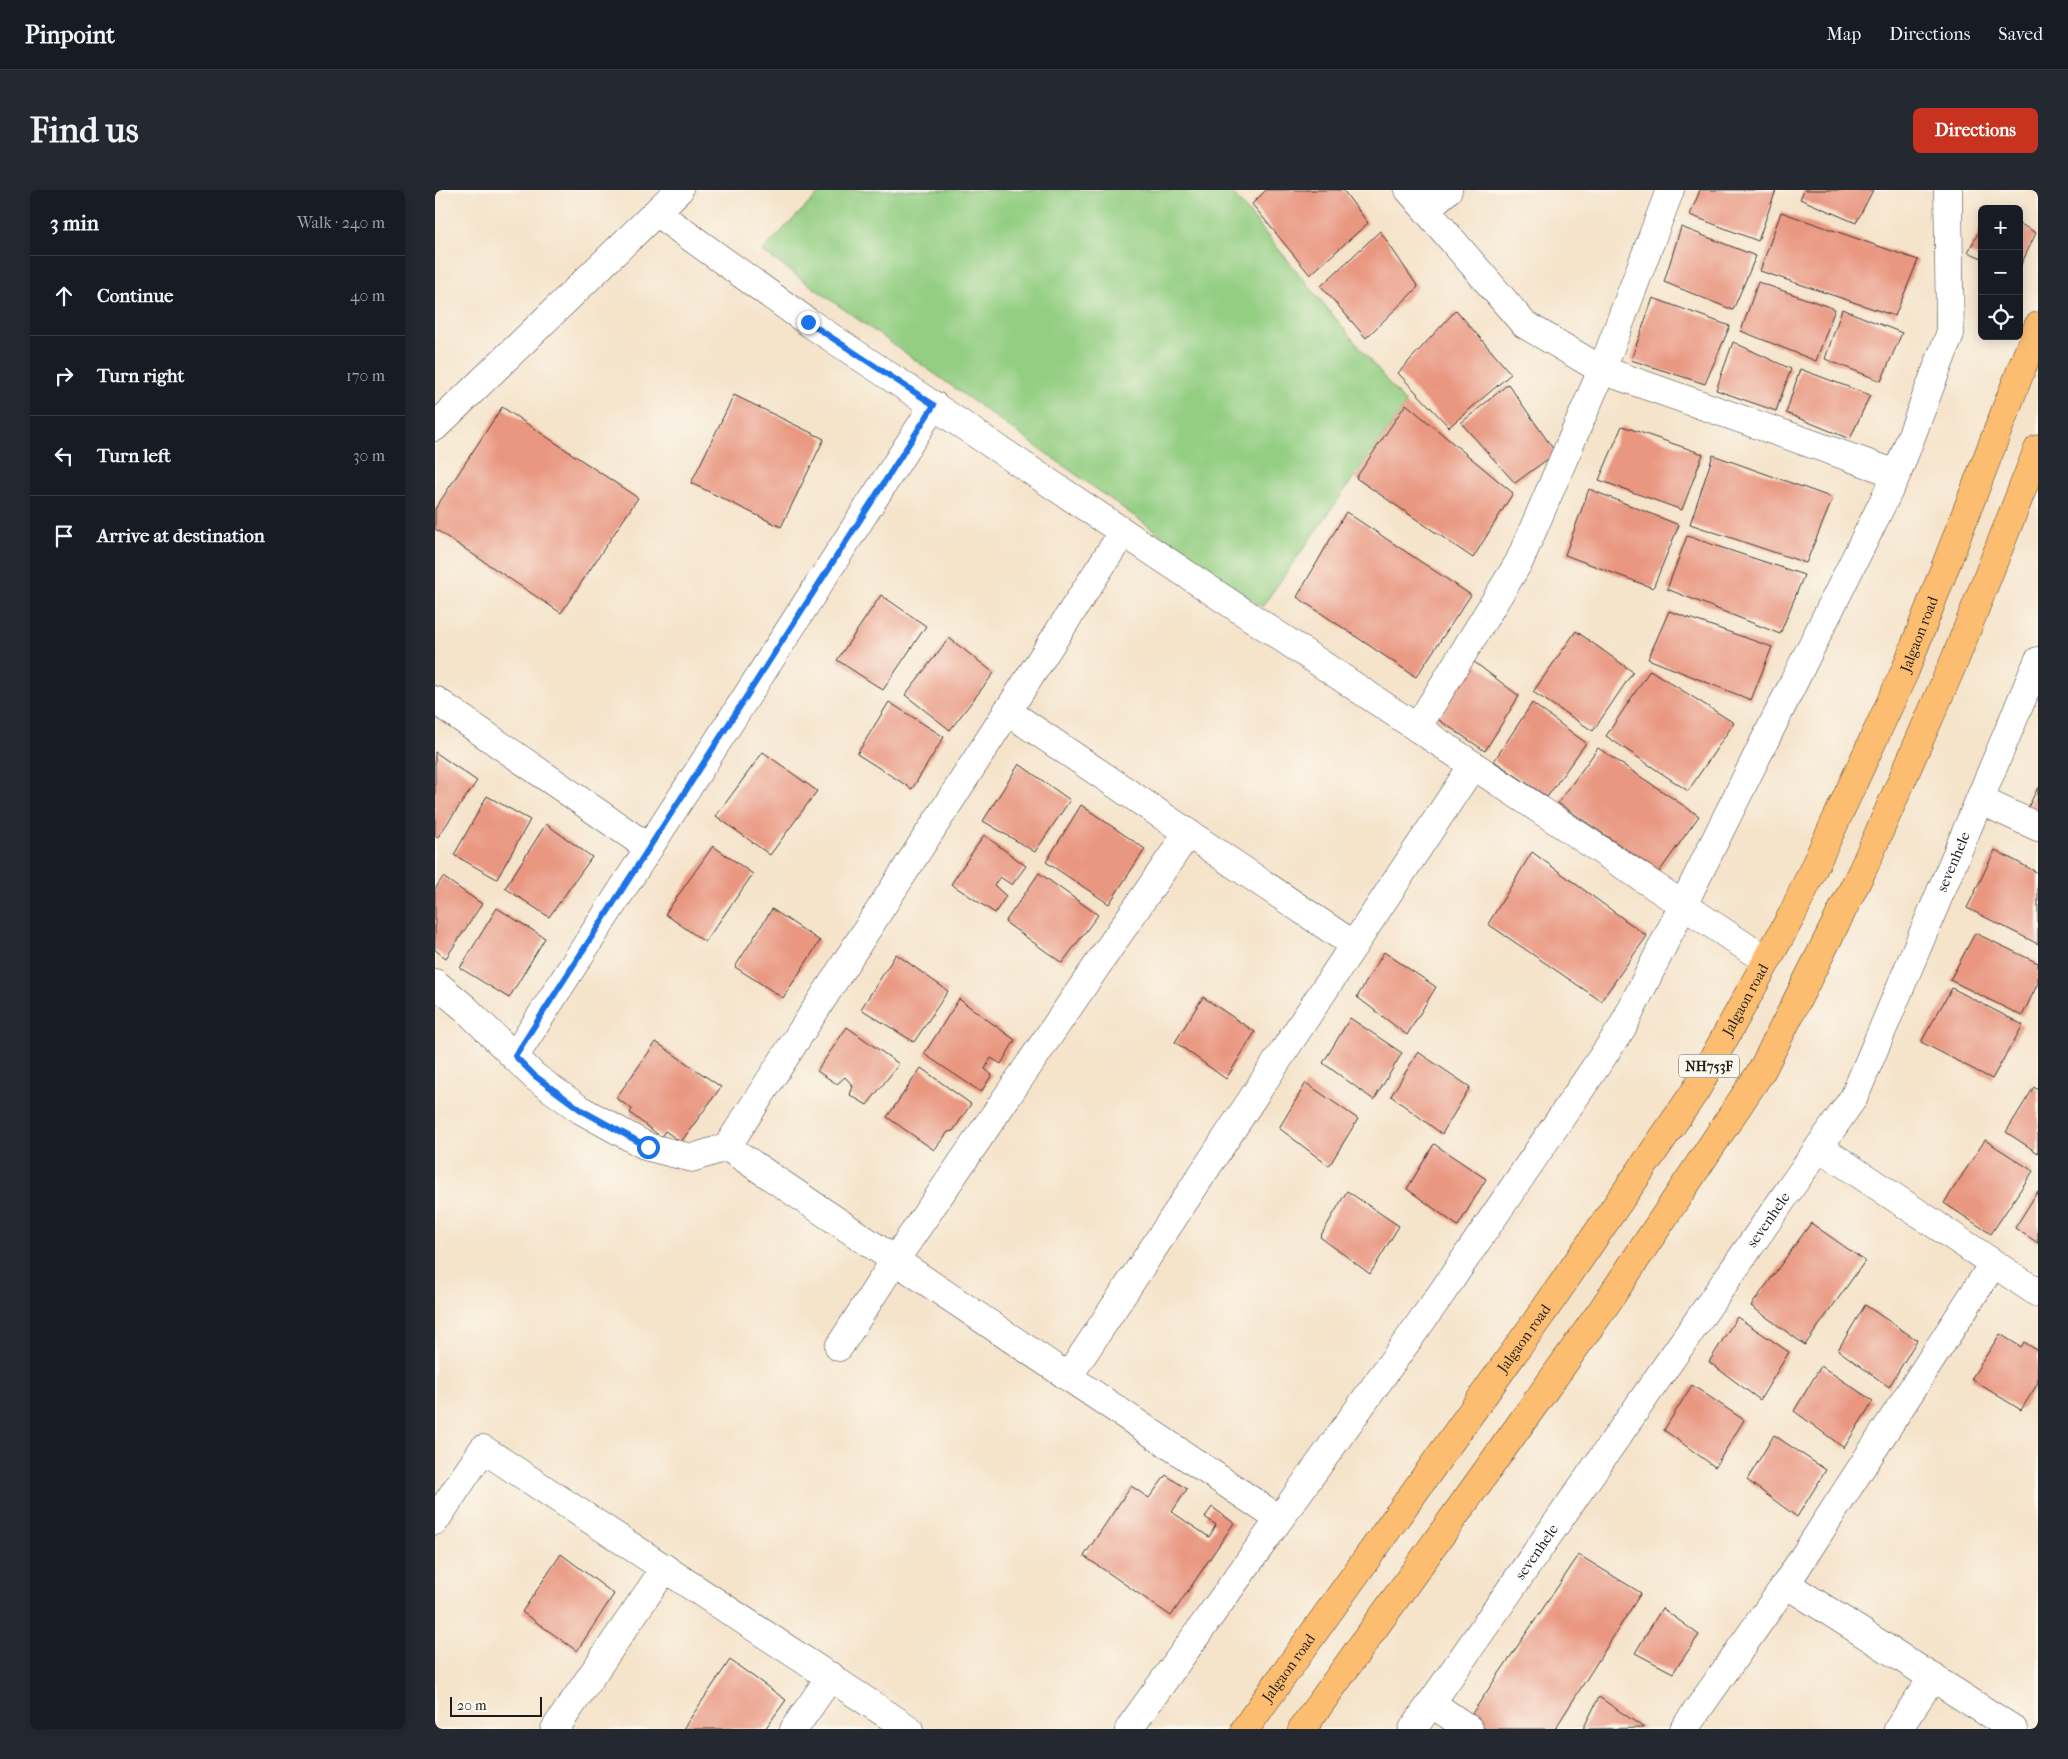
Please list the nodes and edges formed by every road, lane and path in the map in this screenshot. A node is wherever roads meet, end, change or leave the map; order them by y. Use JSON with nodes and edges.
{"nodes":[{"id":1,"x":679,"y":190,"type":"edge"},
{"id":2,"x":1448,"y":190,"type":"edge"},
{"id":3,"x":1670,"y":190,"type":"edge"},
{"id":4,"x":1948,"y":190,"type":"edge"},
{"id":5,"x":1418,"y":200,"type":"edge"},
{"id":6,"x":657,"y":213,"type":"junction"},
{"id":7,"x":2038,"y":326,"type":"edge"},
{"id":8,"x":1602,"y":370,"type":"junction"},
{"id":9,"x":934,"y":405,"type":"junction"},
{"id":10,"x":435,"y":427,"type":"edge"},
{"id":11,"x":2038,"y":449,"type":"edge"},
{"id":12,"x":1897,"y":474,"type":"junction"},
{"id":13,"x":1123,"y":532,"type":"junction"},
{"id":14,"x":2038,"y":661,"type":"edge"},
{"id":15,"x":435,"y":700,"type":"edge"},
{"id":16,"x":1007,"y":711,"type":"junction"},
{"id":17,"x":1417,"y":728,"type":"junction"},
{"id":18,"x":1473,"y":765,"type":"junction"},
{"id":19,"x":1980,"y":800,"type":"junction"},
{"id":20,"x":2038,"y":826,"type":"edge"},
{"id":21,"x":1188,"y":833,"type":"junction"},
{"id":22,"x":649,"y":848,"type":"junction"},
{"id":23,"x":1683,"y":904,"type":"junction"},
{"id":24,"x":1354,"y":945,"type":"junction"},
{"id":25,"x":1767,"y":961,"type":"junction"},
{"id":26,"x":435,"y":983,"type":"edge"},
{"id":27,"x":515,"y":1056,"type":"junction"},
{"id":28,"x":727,"y":1147,"type":"junction"},
{"id":29,"x":1819,"y":1147,"type":"junction"},
{"id":30,"x":895,"y":1260,"type":"junction"},
{"id":31,"x":1993,"y":1264,"type":"junction"},
{"id":32,"x":2038,"y":1293,"type":"edge"},
{"id":33,"x":839,"y":1347,"type":"dead end"},
{"id":34,"x":1068,"y":1377,"type":"junction"},
{"id":35,"x":1279,"y":1519,"type":"junction"},
{"id":36,"x":435,"y":1521,"type":"edge"},
{"id":37,"x":665,"y":1568,"type":"junction"},
{"id":38,"x":1787,"y":1584,"type":"junction"},
{"id":39,"x":831,"y":1676,"type":"junction"},
{"id":40,"x":1933,"y":1677,"type":"junction"},
{"id":41,"x":1431,"y":1703,"type":"junction"},
{"id":42,"x":555,"y":1729,"type":"edge"},
{"id":43,"x":794,"y":1729,"type":"edge"},
{"id":44,"x":909,"y":1729,"type":"edge"},
{"id":45,"x":1129,"y":1729,"type":"edge"},
{"id":46,"x":1245,"y":1729,"type":"edge"},
{"id":47,"x":1302,"y":1729,"type":"edge"},
{"id":48,"x":1413,"y":1729,"type":"edge"},
{"id":49,"x":1469,"y":1729,"type":"edge"},
{"id":50,"x":1684,"y":1729,"type":"edge"},
{"id":51,"x":1898,"y":1729,"type":"edge"},
{"id":52,"x":2013,"y":1729,"type":"edge"}],
"edges":[{"from":1,"to":6,"type":"street"},
{"from":2,"to":5,"type":"street"},
{"from":3,"to":8,"type":"street"},
{"from":4,"to":12,"type":"street"},
{"from":5,"to":8,"type":"street"},
{"from":6,"to":9,"type":"street"},
{"from":6,"to":10,"type":"street"},
{"from":7,"to":25,"type":"highway","name":"Jalgaon road","number":"NH753F"},
{"from":8,"to":12,"type":"street"},
{"from":8,"to":17,"type":"street"},
{"from":9,"to":13,"type":"street"},
{"from":9,"to":22,"type":"street"},
{"from":11,"to":47,"type":"highway","number":"NH753F"},
{"from":12,"to":23,"type":"street"},
{"from":13,"to":16,"type":"street"},
{"from":13,"to":17,"type":"street"},
{"from":14,"to":19,"type":"street","name":"sevenhele"},
{"from":15,"to":22,"type":"street"},
{"from":16,"to":21,"type":"street"},
{"from":16,"to":28,"type":"street"},
{"from":17,"to":18,"type":"street"},
{"from":18,"to":23,"type":"street"},
{"from":18,"to":24,"type":"street"},
{"from":19,"to":20,"type":"street"},
{"from":19,"to":29,"type":"street","name":"sevenhele"},
{"from":21,"to":24,"type":"street"},
{"from":21,"to":30,"type":"street"},
{"from":22,"to":27,"type":"street"},
{"from":23,"to":25,"type":"street"},
{"from":23,"to":35,"type":"street"},
{"from":24,"to":34,"type":"street"},
{"from":25,"to":46,"type":"highway","name":"Jalgaon road","number":"NH753F"},
{"from":26,"to":27,"type":"street"},
{"from":27,"to":28,"type":"street"},
{"from":28,"to":30,"type":"street"},
{"from":29,"to":31,"type":"street"},
{"from":29,"to":41,"type":"street","name":"sevenhele"},
{"from":30,"to":33,"type":"street"},
{"from":30,"to":34,"type":"street"},
{"from":31,"to":32,"type":"street"},
{"from":31,"to":38,"type":"street"},
{"from":34,"to":35,"type":"street"},
{"from":35,"to":45,"type":"street"},
{"from":36,"to":37,"type":"street"},
{"from":37,"to":39,"type":"street"},
{"from":37,"to":42,"type":"street"},
{"from":38,"to":40,"type":"street"},
{"from":38,"to":50,"type":"street"},
{"from":39,"to":43,"type":"street"},
{"from":39,"to":44,"type":"street"},
{"from":40,"to":51,"type":"street"},
{"from":40,"to":52,"type":"street"},
{"from":41,"to":48,"type":"street","name":"sevenhele"},
{"from":41,"to":49,"type":"street"}]}
